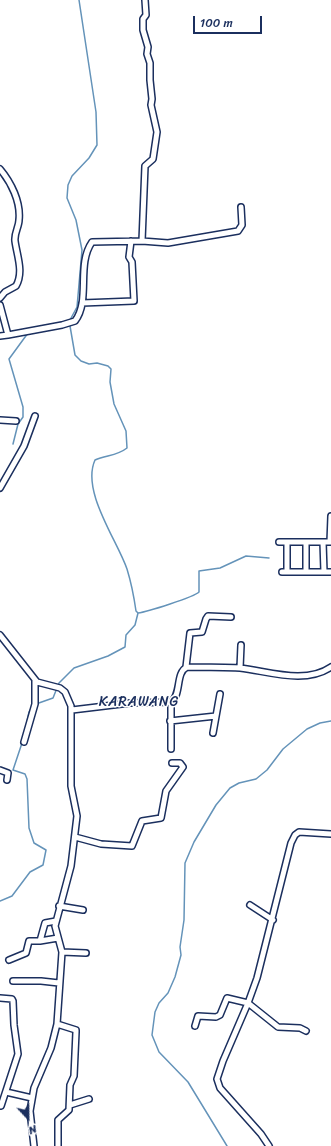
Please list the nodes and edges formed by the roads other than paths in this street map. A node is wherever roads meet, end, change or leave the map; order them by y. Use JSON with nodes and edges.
{"nodes":[{"id":1,"x":145,"y":0,"type":"edge"},
{"id":2,"x":0,"y":169,"type":"edge"},
{"id":3,"x":241,"y":207,"type":"dead end"},
{"id":4,"x":132,"y":241,"type":"junction"},
{"id":5,"x":142,"y":241,"type":"junction"},
{"id":6,"x":0,"y":298,"type":"edge"},
{"id":7,"x":82,"y":303,"type":"junction"},
{"id":8,"x":0,"y":304,"type":"edge"},
{"id":9,"x":8,"y":335,"type":"junction"},
{"id":10,"x":0,"y":336,"type":"edge"},
{"id":11,"x":35,"y":416,"type":"dead end"},
{"id":12,"x":0,"y":420,"type":"edge"},
{"id":13,"x":16,"y":421,"type":"dead end"},
{"id":14,"x":0,"y":488,"type":"edge"},
{"id":15,"x":331,"y":516,"type":"edge"},
{"id":16,"x":279,"y":542,"type":"dead end"},
{"id":17,"x":287,"y":542,"type":"junction"},
{"id":18,"x":306,"y":542,"type":"junction"},
{"id":19,"x":323,"y":542,"type":"junction"},
{"id":20,"x":331,"y":542,"type":"edge"},
{"id":21,"x":306,"y":572,"type":"junction"},
{"id":22,"x":324,"y":572,"type":"junction"},
{"id":23,"x":331,"y":572,"type":"edge"},
{"id":24,"x":231,"y":617,"type":"dead end"},
{"id":25,"x":0,"y":635,"type":"edge"},
{"id":26,"x":241,"y":645,"type":"dead end"},
{"id":27,"x":186,"y":667,"type":"junction"},
{"id":28,"x":331,"y":667,"type":"edge"},
{"id":29,"x":240,"y":668,"type":"junction"},
{"id":30,"x":35,"y":680,"type":"junction"},
{"id":31,"x":220,"y":694,"type":"dead end"},
{"id":32,"x":171,"y":702,"type":"junction"},
{"id":33,"x":72,"y":710,"type":"junction"},
{"id":34,"x":216,"y":716,"type":"junction"},
{"id":35,"x":170,"y":721,"type":"junction"},
{"id":36,"x":213,"y":733,"type":"dead end"},
{"id":37,"x":24,"y":742,"type":"dead end"},
{"id":38,"x":171,"y":749,"type":"dead end"},
{"id":39,"x":172,"y":763,"type":"dead end"},
{"id":40,"x":0,"y":770,"type":"edge"},
{"id":41,"x":7,"y":780,"type":"dead end"},
{"id":42,"x":331,"y":834,"type":"edge"},
{"id":43,"x":75,"y":837,"type":"junction"},
{"id":44,"x":250,"y":905,"type":"dead end"},
{"id":45,"x":59,"y":906,"type":"junction"},
{"id":46,"x":83,"y":910,"type":"dead end"},
{"id":47,"x":273,"y":920,"type":"junction"},
{"id":48,"x":56,"y":921,"type":"junction"},
{"id":49,"x":58,"y":938,"type":"junction"},
{"id":50,"x":40,"y":941,"type":"junction"},
{"id":51,"x":62,"y":952,"type":"junction"},
{"id":52,"x":86,"y":953,"type":"dead end"},
{"id":53,"x":9,"y":960,"type":"dead end"},
{"id":54,"x":13,"y":981,"type":"dead end"},
{"id":55,"x":59,"y":983,"type":"junction"},
{"id":56,"x":0,"y":998,"type":"edge"},
{"id":57,"x":248,"y":1003,"type":"junction"},
{"id":58,"x":57,"y":1024,"type":"junction"},
{"id":59,"x":195,"y":1026,"type":"dead end"},
{"id":60,"x":306,"y":1031,"type":"dead end"},
{"id":61,"x":6,"y":1092,"type":"junction"},
{"id":62,"x":32,"y":1098,"type":"junction"},
{"id":63,"x":89,"y":1100,"type":"dead end"},
{"id":64,"x":70,"y":1105,"type":"junction"},
{"id":65,"x":1,"y":1106,"type":"edge"},
{"id":66,"x":34,"y":1146,"type":"edge"},
{"id":67,"x":58,"y":1146,"type":"edge"},
{"id":68,"x":269,"y":1146,"type":"edge"}],
"edges":[{"from":1,"to":5,"type":"street"},
{"from":2,"to":6,"type":"street"},
{"from":3,"to":5,"type":"street"},
{"from":4,"to":5,"type":"street"},
{"from":4,"to":7,"type":"street"},
{"from":4,"to":7,"type":"street"},
{"from":7,"to":9,"type":"street"},
{"from":8,"to":9,"type":"street"},
{"from":9,"to":10,"type":"street"},
{"from":11,"to":14,"type":"street"},
{"from":12,"to":13,"type":"street"},
{"from":15,"to":20,"type":"street"},
{"from":16,"to":17,"type":"street"},
{"from":17,"to":18,"type":"street"},
{"from":17,"to":21,"type":"street"},
{"from":18,"to":19,"type":"street"},
{"from":18,"to":21,"type":"street"},
{"from":19,"to":20,"type":"street"},
{"from":19,"to":22,"type":"street"},
{"from":21,"to":22,"type":"street"},
{"from":22,"to":23,"type":"street"},
{"from":24,"to":27,"type":"street"},
{"from":25,"to":30,"type":"street"},
{"from":26,"to":29,"type":"street"},
{"from":27,"to":29,"type":"street"},
{"from":27,"to":32,"type":"street"},
{"from":28,"to":29,"type":"street"},
{"from":30,"to":33,"type":"street"},
{"from":30,"to":37,"type":"street"},
{"from":31,"to":34,"type":"street"},
{"from":32,"to":33,"type":"street"},
{"from":32,"to":35,"type":"street"},
{"from":33,"to":43,"type":"street"},
{"from":34,"to":35,"type":"street"},
{"from":34,"to":36,"type":"street"},
{"from":35,"to":38,"type":"street"},
{"from":39,"to":43,"type":"street"},
{"from":40,"to":41,"type":"street"},
{"from":42,"to":47,"type":"street"},
{"from":43,"to":45,"type":"street"},
{"from":44,"to":47,"type":"street"},
{"from":45,"to":46,"type":"street"},
{"from":45,"to":48,"type":"street"},
{"from":47,"to":57,"type":"street"},
{"from":48,"to":49,"type":"street"},
{"from":48,"to":50,"type":"street"},
{"from":49,"to":50,"type":"street"},
{"from":49,"to":51,"type":"street"},
{"from":50,"to":53,"type":"street"},
{"from":51,"to":52,"type":"street"},
{"from":51,"to":55,"type":"street"},
{"from":54,"to":55,"type":"street"},
{"from":55,"to":58,"type":"street"},
{"from":56,"to":61,"type":"street"},
{"from":57,"to":59,"type":"street"},
{"from":57,"to":60,"type":"street"},
{"from":57,"to":68,"type":"street"},
{"from":58,"to":62,"type":"street"},
{"from":58,"to":64,"type":"street"},
{"from":61,"to":62,"type":"street"},
{"from":61,"to":65,"type":"street"},
{"from":62,"to":66,"type":"street"},
{"from":63,"to":64,"type":"street"},
{"from":64,"to":67,"type":"street"}]}
